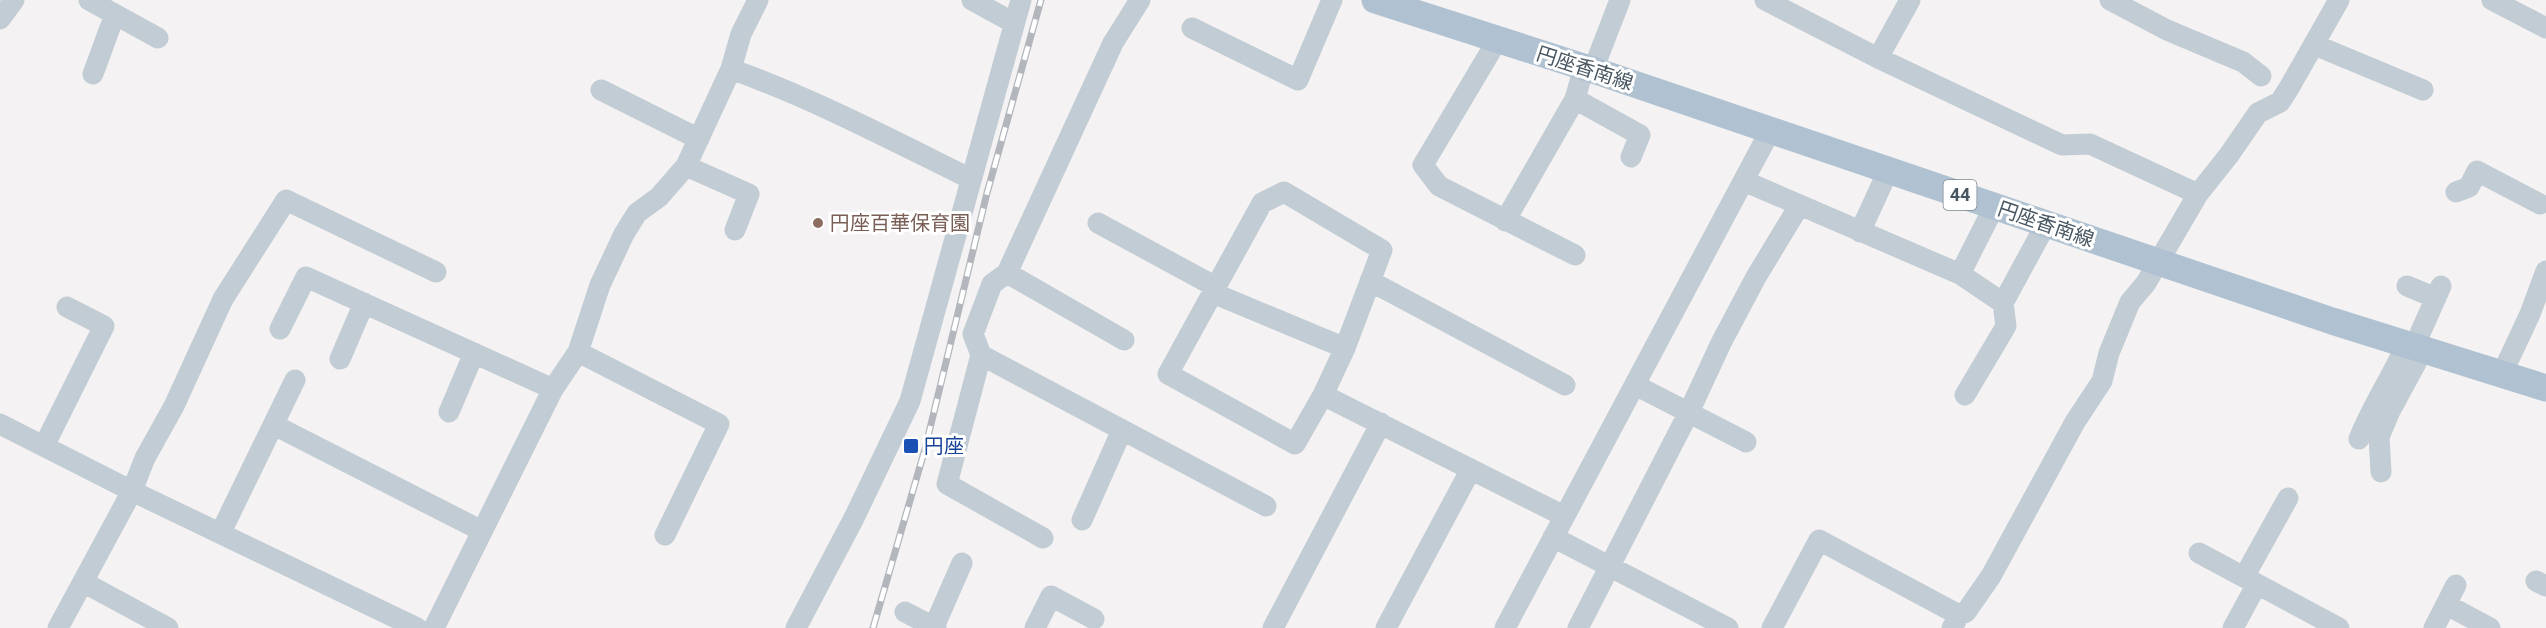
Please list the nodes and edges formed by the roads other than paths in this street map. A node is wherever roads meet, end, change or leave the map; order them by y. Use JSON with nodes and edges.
{"nodes":[{"id":1,"x":14,"y":0,"type":"edge"},
{"id":2,"x":89,"y":0,"type":"edge"},
{"id":3,"x":758,"y":0,"type":"edge"},
{"id":4,"x":972,"y":0,"type":"edge"},
{"id":5,"x":1021,"y":0,"type":"edge"},
{"id":6,"x":1140,"y":0,"type":"edge"},
{"id":7,"x":1332,"y":0,"type":"edge"},
{"id":8,"x":1376,"y":0,"type":"edge"},
{"id":9,"x":1620,"y":0,"type":"edge"},
{"id":10,"x":1765,"y":0,"type":"edge"},
{"id":11,"x":1910,"y":0,"type":"edge"},
{"id":12,"x":2110,"y":0,"type":"edge"},
{"id":13,"x":2339,"y":0,"type":"edge"},
{"id":14,"x":2492,"y":0,"type":"edge"},
{"id":15,"x":115,"y":14,"type":"junction"},
{"id":16,"x":0,"y":19,"type":"edge"},
{"id":17,"x":1014,"y":23,"type":"junction"},
{"id":18,"x":1192,"y":28,"type":"dead end"},
{"id":19,"x":2546,"y":28,"type":"edge"},
{"id":20,"x":158,"y":38,"type":"dead end"},
{"id":21,"x":1498,"y":39,"type":"junction"},
{"id":22,"x":2315,"y":45,"type":"junction"},
{"id":23,"x":1878,"y":58,"type":"junction"},
{"id":24,"x":1589,"y":68,"type":"junction"},
{"id":25,"x":731,"y":69,"type":"junction"},
{"id":26,"x":93,"y":74,"type":"dead end"},
{"id":27,"x":2262,"y":76,"type":"dead end"},
{"id":28,"x":601,"y":90,"type":"dead end"},
{"id":29,"x":2423,"y":90,"type":"dead end"},
{"id":30,"x":1575,"y":99,"type":"junction"},
{"id":31,"x":1770,"y":131,"type":"junction"},
{"id":32,"x":699,"y":139,"type":"junction"},
{"id":33,"x":1631,"y":157,"type":"dead end"},
{"id":34,"x":686,"y":166,"type":"junction"},
{"id":35,"x":1887,"y":171,"type":"junction"},
{"id":36,"x":971,"y":179,"type":"junction"},
{"id":37,"x":1744,"y":181,"type":"junction"},
{"id":38,"x":2456,"y":192,"type":"dead end"},
{"id":39,"x":2198,"y":194,"type":"junction"},
{"id":40,"x":1799,"y":206,"type":"junction"},
{"id":41,"x":1994,"y":207,"type":"junction"},
{"id":42,"x":2544,"y":207,"type":"edge"},
{"id":43,"x":1505,"y":221,"type":"junction"},
{"id":44,"x":1098,"y":223,"type":"dead end"},
{"id":45,"x":2046,"y":224,"type":"junction"},
{"id":46,"x":735,"y":230,"type":"dead end"},
{"id":47,"x":1860,"y":232,"type":"junction"},
{"id":48,"x":1575,"y":255,"type":"dead end"},
{"id":49,"x":2158,"y":262,"type":"junction"},
{"id":50,"x":2546,"y":271,"type":"edge"},
{"id":51,"x":436,"y":272,"type":"dead end"},
{"id":52,"x":1006,"y":273,"type":"junction"},
{"id":53,"x":1960,"y":274,"type":"junction"},
{"id":54,"x":1370,"y":281,"type":"junction"},
{"id":55,"x":2407,"y":286,"type":"dead end"},
{"id":56,"x":1215,"y":290,"type":"junction"},
{"id":57,"x":364,"y":303,"type":"junction"},
{"id":58,"x":2003,"y":303,"type":"junction"},
{"id":59,"x":67,"y":307,"type":"dead end"},
{"id":60,"x":280,"y":329,"type":"dead end"},
{"id":61,"x":1124,"y":340,"type":"dead end"},
{"id":62,"x":2410,"y":346,"type":"junction"},
{"id":63,"x":1346,"y":348,"type":"junction"},
{"id":64,"x":578,"y":352,"type":"junction"},
{"id":65,"x":474,"y":353,"type":"junction"},
{"id":66,"x":981,"y":355,"type":"junction"},
{"id":67,"x":340,"y":359,"type":"dead end"},
{"id":68,"x":2501,"y":375,"type":"junction"},
{"id":69,"x":295,"y":380,"type":"dead end"},
{"id":70,"x":1565,"y":385,"type":"dead end"},
{"id":71,"x":1635,"y":385,"type":"junction"},
{"id":72,"x":2546,"y":388,"type":"edge"},
{"id":73,"x":553,"y":389,"type":"junction"},
{"id":74,"x":1323,"y":395,"type":"junction"},
{"id":75,"x":1965,"y":395,"type":"dead end"},
{"id":76,"x":449,"y":412,"type":"dead end"},
{"id":77,"x":1689,"y":412,"type":"junction"},
{"id":78,"x":1381,"y":423,"type":"junction"},
{"id":79,"x":0,"y":424,"type":"edge"},
{"id":80,"x":274,"y":425,"type":"junction"},
{"id":81,"x":1122,"y":430,"type":"junction"},
{"id":82,"x":2359,"y":439,"type":"dead end"},
{"id":83,"x":1746,"y":442,"type":"dead end"},
{"id":84,"x":44,"y":446,"type":"junction"},
{"id":85,"x":1471,"y":468,"type":"junction"},
{"id":86,"x":2381,"y":472,"type":"dead end"},
{"id":87,"x":132,"y":491,"type":"junction"},
{"id":88,"x":2288,"y":498,"type":"dead end"},
{"id":89,"x":1266,"y":506,"type":"dead end"},
{"id":90,"x":1564,"y":516,"type":"junction"},
{"id":91,"x":1082,"y":520,"type":"dead end"},
{"id":92,"x":482,"y":531,"type":"junction"},
{"id":93,"x":221,"y":532,"type":"junction"},
{"id":94,"x":665,"y":535,"type":"dead end"},
{"id":95,"x":1553,"y":537,"type":"junction"},
{"id":96,"x":1043,"y":538,"type":"dead end"},
{"id":97,"x":2199,"y":553,"type":"dead end"},
{"id":98,"x":962,"y":563,"type":"dead end"},
{"id":99,"x":1609,"y":566,"type":"junction"},
{"id":100,"x":2250,"y":580,"type":"junction"},
{"id":101,"x":83,"y":582,"type":"junction"},
{"id":102,"x":2456,"y":585,"type":"dead end"},
{"id":103,"x":2446,"y":605,"type":"junction"},
{"id":104,"x":905,"y":612,"type":"dead end"},
{"id":105,"x":1094,"y":619,"type":"dead end"},
{"id":106,"x":1955,"y":622,"type":"edge"},
{"id":107,"x":935,"y":627,"type":"edge"},
{"id":108,"x":59,"y":628,"type":"edge"},
{"id":109,"x":168,"y":628,"type":"edge"},
{"id":110,"x":417,"y":628,"type":"edge"},
{"id":111,"x":434,"y":628,"type":"edge"},
{"id":112,"x":796,"y":628,"type":"edge"},
{"id":113,"x":1035,"y":628,"type":"edge"},
{"id":114,"x":1273,"y":628,"type":"edge"},
{"id":115,"x":1386,"y":628,"type":"edge"},
{"id":116,"x":1505,"y":628,"type":"edge"},
{"id":117,"x":1578,"y":628,"type":"edge"},
{"id":118,"x":1728,"y":628,"type":"edge"},
{"id":119,"x":1772,"y":628,"type":"edge"},
{"id":120,"x":2233,"y":628,"type":"edge"},
{"id":121,"x":2339,"y":628,"type":"edge"},
{"id":122,"x":2434,"y":628,"type":"edge"},
{"id":123,"x":2490,"y":628,"type":"edge"}],
"edges":[{"from":1,"to":16,"type":"street"},
{"from":2,"to":15,"type":"street"},
{"from":3,"to":25,"type":"street"},
{"from":4,"to":17,"type":"street"},
{"from":5,"to":17,"type":"street"},
{"from":6,"to":52,"type":"street"},
{"from":7,"to":18,"type":"street"},
{"from":8,"to":21,"type":"main road","name":"円座香南線","number":"44"},
{"from":9,"to":24,"type":"street"},
{"from":10,"to":23,"type":"street"},
{"from":11,"to":23,"type":"street"},
{"from":12,"to":27,"type":"street"},
{"from":13,"to":22,"type":"street"},
{"from":14,"to":19,"type":"street"},
{"from":15,"to":20,"type":"street"},
{"from":15,"to":26,"type":"street"},
{"from":17,"to":36,"type":"street"},
{"from":21,"to":24,"type":"main road","name":"円座香南線","number":"44"},
{"from":21,"to":43,"type":"street"},
{"from":22,"to":29,"type":"street"},
{"from":22,"to":39,"type":"street"},
{"from":23,"to":39,"type":"street"},
{"from":24,"to":30,"type":"street"},
{"from":24,"to":31,"type":"main road","name":"円座香南線","number":"44"},
{"from":25,"to":32,"type":"street"},
{"from":25,"to":36,"type":"street"},
{"from":28,"to":32,"type":"street"},
{"from":30,"to":33,"type":"street"},
{"from":30,"to":43,"type":"street"},
{"from":31,"to":35,"type":"main road","name":"円座香南線","number":"44"},
{"from":31,"to":37,"type":"street"},
{"from":32,"to":34,"type":"street"},
{"from":34,"to":46,"type":"street"},
{"from":34,"to":64,"type":"street"},
{"from":35,"to":41,"type":"main road","name":"円座香南線","number":"44"},
{"from":35,"to":47,"type":"street"},
{"from":36,"to":112,"type":"street"},
{"from":37,"to":40,"type":"street"},
{"from":37,"to":71,"type":"street"},
{"from":38,"to":42,"type":"street"},
{"from":39,"to":49,"type":"street"},
{"from":40,"to":47,"type":"street"},
{"from":40,"to":77,"type":"street"},
{"from":41,"to":45,"type":"main road","name":"円座香南線","number":"44"},
{"from":41,"to":53,"type":"street"},
{"from":43,"to":48,"type":"street"},
{"from":44,"to":56,"type":"street"},
{"from":45,"to":49,"type":"main road","name":"円座香南線","number":"44"},
{"from":45,"to":58,"type":"street"},
{"from":47,"to":53,"type":"street"},
{"from":49,"to":62,"type":"main road","name":"円座香南線","number":"44"},
{"from":49,"to":106,"type":"street"},
{"from":50,"to":68,"type":"street"},
{"from":51,"to":87,"type":"street"},
{"from":52,"to":61,"type":"street"},
{"from":52,"to":66,"type":"street"},
{"from":53,"to":58,"type":"street"},
{"from":54,"to":56,"type":"street"},
{"from":54,"to":63,"type":"street"},
{"from":54,"to":70,"type":"street"},
{"from":55,"to":62,"type":"street"},
{"from":56,"to":63,"type":"street"},
{"from":56,"to":74,"type":"street"},
{"from":57,"to":60,"type":"street"},
{"from":57,"to":65,"type":"street"},
{"from":57,"to":67,"type":"street"},
{"from":58,"to":75,"type":"street"},
{"from":59,"to":84,"type":"street"},
{"from":62,"to":68,"type":"main road","name":"円座香南線","number":"44"},
{"from":62,"to":82,"type":"street"},
{"from":62,"to":86,"type":"street"},
{"from":63,"to":74,"type":"street"},
{"from":64,"to":73,"type":"street"},
{"from":64,"to":94,"type":"street"},
{"from":65,"to":73,"type":"street"},
{"from":65,"to":76,"type":"street"},
{"from":66,"to":81,"type":"street"},
{"from":66,"to":96,"type":"street"},
{"from":68,"to":72,"type":"main road","name":"円座香南線","number":"44"},
{"from":69,"to":80,"type":"street"},
{"from":71,"to":77,"type":"street"},
{"from":71,"to":90,"type":"street"},
{"from":73,"to":92,"type":"street"},
{"from":74,"to":78,"type":"street"},
{"from":77,"to":83,"type":"street"},
{"from":77,"to":99,"type":"street"},
{"from":78,"to":85,"type":"street"},
{"from":78,"to":114,"type":"street"},
{"from":79,"to":84,"type":"street"},
{"from":80,"to":92,"type":"street"},
{"from":80,"to":93,"type":"street"},
{"from":81,"to":89,"type":"street"},
{"from":81,"to":91,"type":"street"},
{"from":84,"to":87,"type":"street"},
{"from":85,"to":90,"type":"street"},
{"from":85,"to":115,"type":"street"},
{"from":87,"to":93,"type":"street"},
{"from":87,"to":101,"type":"street"},
{"from":88,"to":100,"type":"street"},
{"from":90,"to":95,"type":"street"},
{"from":92,"to":111,"type":"street"},
{"from":93,"to":110,"type":"street"},
{"from":95,"to":99,"type":"street"},
{"from":95,"to":116,"type":"street"},
{"from":97,"to":100,"type":"street"},
{"from":98,"to":107,"type":"street"},
{"from":99,"to":117,"type":"street"},
{"from":99,"to":118,"type":"street"},
{"from":100,"to":120,"type":"street"},
{"from":100,"to":121,"type":"street"},
{"from":101,"to":108,"type":"street"},
{"from":101,"to":109,"type":"street"},
{"from":102,"to":103,"type":"street"},
{"from":103,"to":122,"type":"street"},
{"from":103,"to":123,"type":"street"},
{"from":104,"to":107,"type":"street"},
{"from":105,"to":113,"type":"street"},
{"from":106,"to":119,"type":"street"}]}
